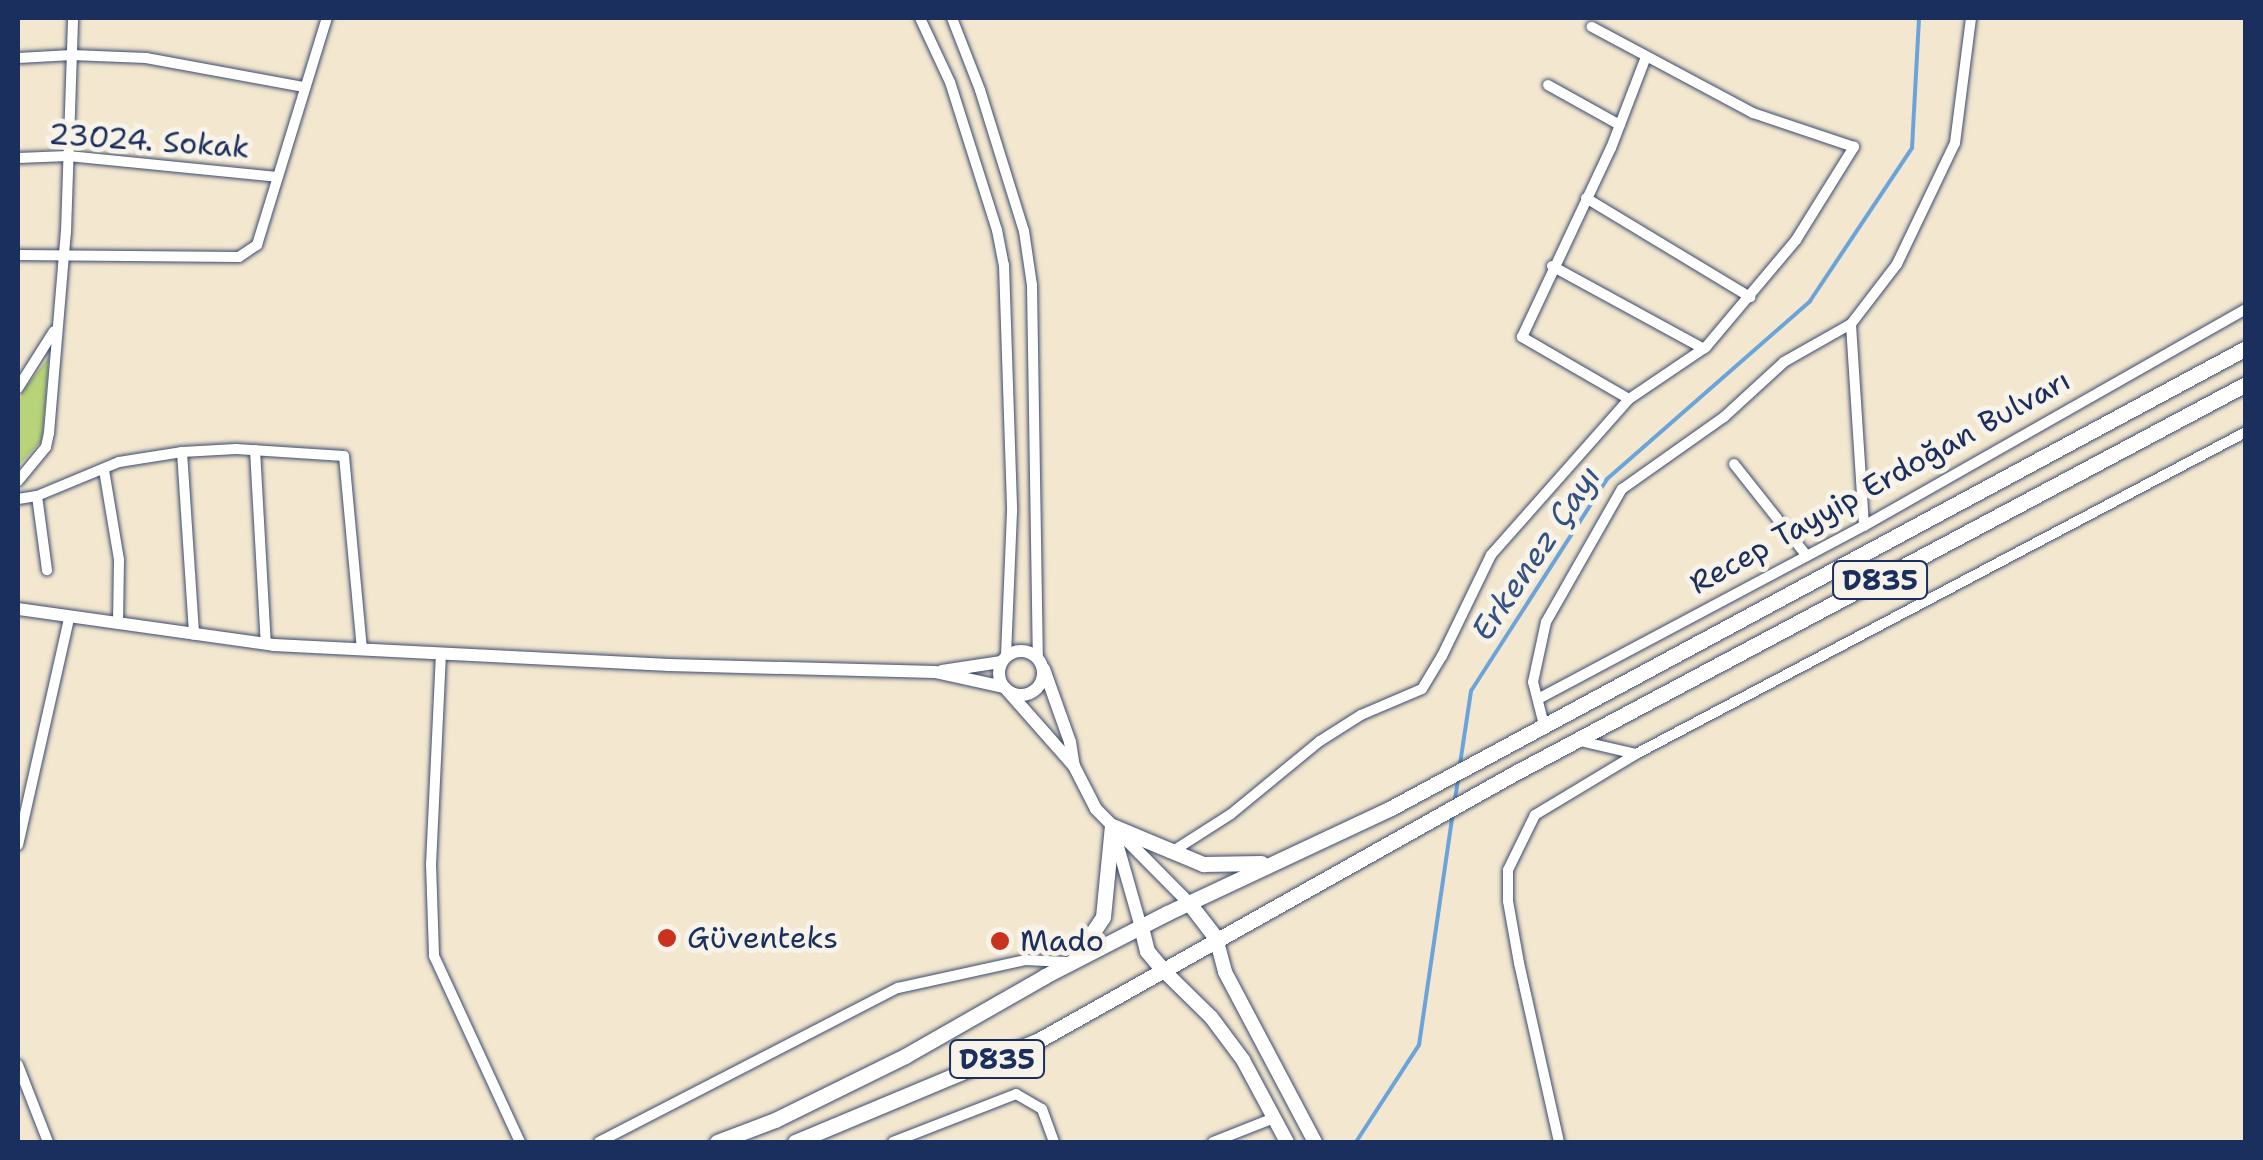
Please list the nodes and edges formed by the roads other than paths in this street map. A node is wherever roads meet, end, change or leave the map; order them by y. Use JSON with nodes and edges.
{"nodes":[{"id":1,"x":73,"y":18,"type":"edge"},
{"id":2,"x":327,"y":18,"type":"edge"},
{"id":3,"x":920,"y":18,"type":"edge"},
{"id":4,"x":952,"y":18,"type":"edge"},
{"id":5,"x":1972,"y":18,"type":"edge"},
{"id":6,"x":1592,"y":26,"type":"dead end"},
{"id":7,"x":72,"y":54,"type":"junction"},
{"id":8,"x":18,"y":58,"type":"edge"},
{"id":9,"x":1646,"y":58,"type":"junction"},
{"id":10,"x":1548,"y":85,"type":"dead end"},
{"id":11,"x":304,"y":87,"type":"junction"},
{"id":12,"x":1620,"y":125,"type":"junction"},
{"id":13,"x":68,"y":156,"type":"junction"},
{"id":14,"x":18,"y":158,"type":"edge"},
{"id":15,"x":277,"y":177,"type":"junction"},
{"id":16,"x":1586,"y":198,"type":"junction"},
{"id":17,"x":64,"y":254,"type":"junction"},
{"id":18,"x":18,"y":255,"type":"edge"},
{"id":19,"x":1552,"y":266,"type":"junction"},
{"id":20,"x":1750,"y":296,"type":"junction"},
{"id":21,"x":2246,"y":309,"type":"edge"},
{"id":22,"x":1851,"y":324,"type":"junction"},
{"id":23,"x":57,"y":326,"type":"junction"},
{"id":24,"x":1704,"y":348,"type":"junction"},
{"id":25,"x":2246,"y":348,"type":"edge"},
{"id":26,"x":2246,"y":384,"type":"edge"},
{"id":27,"x":18,"y":388,"type":"edge"},
{"id":28,"x":1629,"y":399,"type":"junction"},
{"id":29,"x":2246,"y":432,"type":"edge"},
{"id":30,"x":255,"y":450,"type":"junction"},
{"id":31,"x":182,"y":452,"type":"junction"},
{"id":32,"x":1734,"y":464,"type":"dead end"},
{"id":33,"x":104,"y":470,"type":"junction"},
{"id":34,"x":18,"y":480,"type":"edge"},
{"id":35,"x":37,"y":496,"type":"junction"},
{"id":36,"x":18,"y":499,"type":"edge"},
{"id":37,"x":1864,"y":526,"type":"junction"},
{"id":38,"x":1807,"y":556,"type":"junction"},
{"id":39,"x":47,"y":570,"type":"dead end"},
{"id":40,"x":18,"y":609,"type":"edge"},
{"id":41,"x":70,"y":620,"type":"junction"},
{"id":42,"x":118,"y":624,"type":"junction"},
{"id":43,"x":194,"y":634,"type":"junction"},
{"id":44,"x":266,"y":644,"type":"junction"},
{"id":45,"x":362,"y":650,"type":"junction"},
{"id":46,"x":442,"y":654,"type":"junction"},
{"id":47,"x":1004,"y":659,"type":"junction"},
{"id":48,"x":1041,"y":663,"type":"junction"},
{"id":49,"x":935,"y":672,"type":"junction"},
{"id":50,"x":1006,"y":689,"type":"junction"},
{"id":51,"x":1538,"y":699,"type":"junction"},
{"id":52,"x":1544,"y":725,"type":"junction"},
{"id":53,"x":1580,"y":741,"type":"junction"},
{"id":54,"x":1636,"y":754,"type":"junction"},
{"id":55,"x":1074,"y":766,"type":"junction"},
{"id":56,"x":1112,"y":826,"type":"junction"},
{"id":57,"x":18,"y":845,"type":"edge"},
{"id":58,"x":1169,"y":853,"type":"junction"},
{"id":59,"x":1275,"y":862,"type":"junction"},
{"id":60,"x":1188,"y":903,"type":"junction"},
{"id":61,"x":1140,"y":927,"type":"junction"},
{"id":62,"x":1216,"y":938,"type":"junction"},
{"id":63,"x":1073,"y":963,"type":"junction"},
{"id":64,"x":1164,"y":971,"type":"junction"},
{"id":65,"x":18,"y":1066,"type":"edge"},
{"id":66,"x":1274,"y":1118,"type":"junction"},
{"id":67,"x":48,"y":1142,"type":"edge"},
{"id":68,"x":520,"y":1142,"type":"edge"},
{"id":69,"x":598,"y":1142,"type":"edge"},
{"id":70,"x":717,"y":1142,"type":"edge"},
{"id":71,"x":796,"y":1142,"type":"edge"},
{"id":72,"x":893,"y":1142,"type":"edge"},
{"id":73,"x":1054,"y":1142,"type":"edge"},
{"id":74,"x":1214,"y":1142,"type":"edge"},
{"id":75,"x":1287,"y":1142,"type":"edge"},
{"id":76,"x":1315,"y":1142,"type":"edge"},
{"id":77,"x":1560,"y":1142,"type":"edge"}],
"edges":[{"from":1,"to":7,"type":"street"},
{"from":2,"to":11,"type":"street"},
{"from":3,"to":47,"type":"street"},
{"from":4,"to":48,"type":"street"},
{"from":5,"to":22,"type":"street"},
{"from":6,"to":9,"type":"street"},
{"from":7,"to":8,"type":"street"},
{"from":7,"to":11,"type":"street"},
{"from":7,"to":13,"type":"street"},
{"from":9,"to":12,"type":"street"},
{"from":9,"to":20,"type":"street"},
{"from":10,"to":12,"type":"street"},
{"from":11,"to":15,"type":"street"},
{"from":12,"to":16,"type":"street"},
{"from":13,"to":14,"type":"street","name":"23024. Sokak"},
{"from":13,"to":15,"type":"street","name":"23024. Sokak"},
{"from":13,"to":17,"type":"street"},
{"from":15,"to":17,"type":"street"},
{"from":16,"to":19,"type":"street"},
{"from":16,"to":20,"type":"street"},
{"from":17,"to":18,"type":"street"},
{"from":17,"to":23,"type":"street"},
{"from":19,"to":24,"type":"street"},
{"from":19,"to":28,"type":"street"},
{"from":20,"to":24,"type":"street"},
{"from":21,"to":37,"type":"street","name":"Recep Tayyip Erdoğan Bulvarı"},
{"from":22,"to":37,"type":"street"},
{"from":22,"to":51,"type":"street"},
{"from":23,"to":27,"type":"street"},
{"from":23,"to":34,"type":"street"},
{"from":24,"to":28,"type":"street"},
{"from":25,"to":52,"type":"highway","name":"Recep Tayyip Erdoğan Bulvarı","number":"D835"},
{"from":26,"to":53,"type":"highway","number":"D835"},
{"from":28,"to":58,"type":"street"},
{"from":29,"to":54,"type":"street"},
{"from":30,"to":31,"type":"street"},
{"from":30,"to":44,"type":"street"},
{"from":30,"to":45,"type":"street"},
{"from":31,"to":33,"type":"street"},
{"from":31,"to":43,"type":"street"},
{"from":32,"to":38,"type":"street"},
{"from":33,"to":35,"type":"street"},
{"from":33,"to":42,"type":"street"},
{"from":35,"to":36,"type":"street"},
{"from":35,"to":39,"type":"street"},
{"from":37,"to":38,"type":"street","name":"Recep Tayyip Erdoğan Bulvarı"},
{"from":38,"to":51,"type":"street","name":"Recep Tayyip Erdoğan Bulvarı"},
{"from":40,"to":41,"type":"street"},
{"from":41,"to":42,"type":"street"},
{"from":41,"to":57,"type":"street"},
{"from":42,"to":43,"type":"street"},
{"from":43,"to":44,"type":"street"},
{"from":44,"to":45,"type":"street"},
{"from":45,"to":46,"type":"street"},
{"from":46,"to":49,"type":"street"},
{"from":46,"to":68,"type":"street"},
{"from":47,"to":48,"type":"street"},
{"from":47,"to":49,"type":"street"},
{"from":47,"to":50,"type":"street"},
{"from":48,"to":50,"type":"street"},
{"from":48,"to":55,"type":"street"},
{"from":49,"to":50,"type":"street"},
{"from":50,"to":55,"type":"street"},
{"from":51,"to":52,"type":"street"},
{"from":52,"to":59,"type":"highway","name":"Recep Tayyip Erdoğan Bulvarı","number":"D835"},
{"from":53,"to":54,"type":"street"},
{"from":53,"to":62,"type":"highway","number":"D835"},
{"from":54,"to":77,"type":"street"},
{"from":55,"to":56,"type":"street"},
{"from":56,"to":58,"type":"highway"},
{"from":56,"to":60,"type":"street"},
{"from":56,"to":61,"type":"street"},
{"from":56,"to":63,"type":"highway"},
{"from":58,"to":59,"type":"highway"},
{"from":59,"to":60,"type":"highway","number":"D835"},
{"from":60,"to":61,"type":"highway","number":"D835"},
{"from":60,"to":62,"type":"highway"},
{"from":61,"to":63,"type":"highway","number":"D835"},
{"from":61,"to":64,"type":"highway"},
{"from":62,"to":64,"type":"highway","number":"D835"},
{"from":62,"to":76,"type":"main road"},
{"from":63,"to":69,"type":"street"},
{"from":63,"to":70,"type":"highway","number":"D835"},
{"from":64,"to":66,"type":"main road"},
{"from":64,"to":71,"type":"highway","number":"D835"},
{"from":65,"to":67,"type":"street"},
{"from":66,"to":74,"type":"street"},
{"from":66,"to":75,"type":"main road"},
{"from":72,"to":73,"type":"street"}]}
